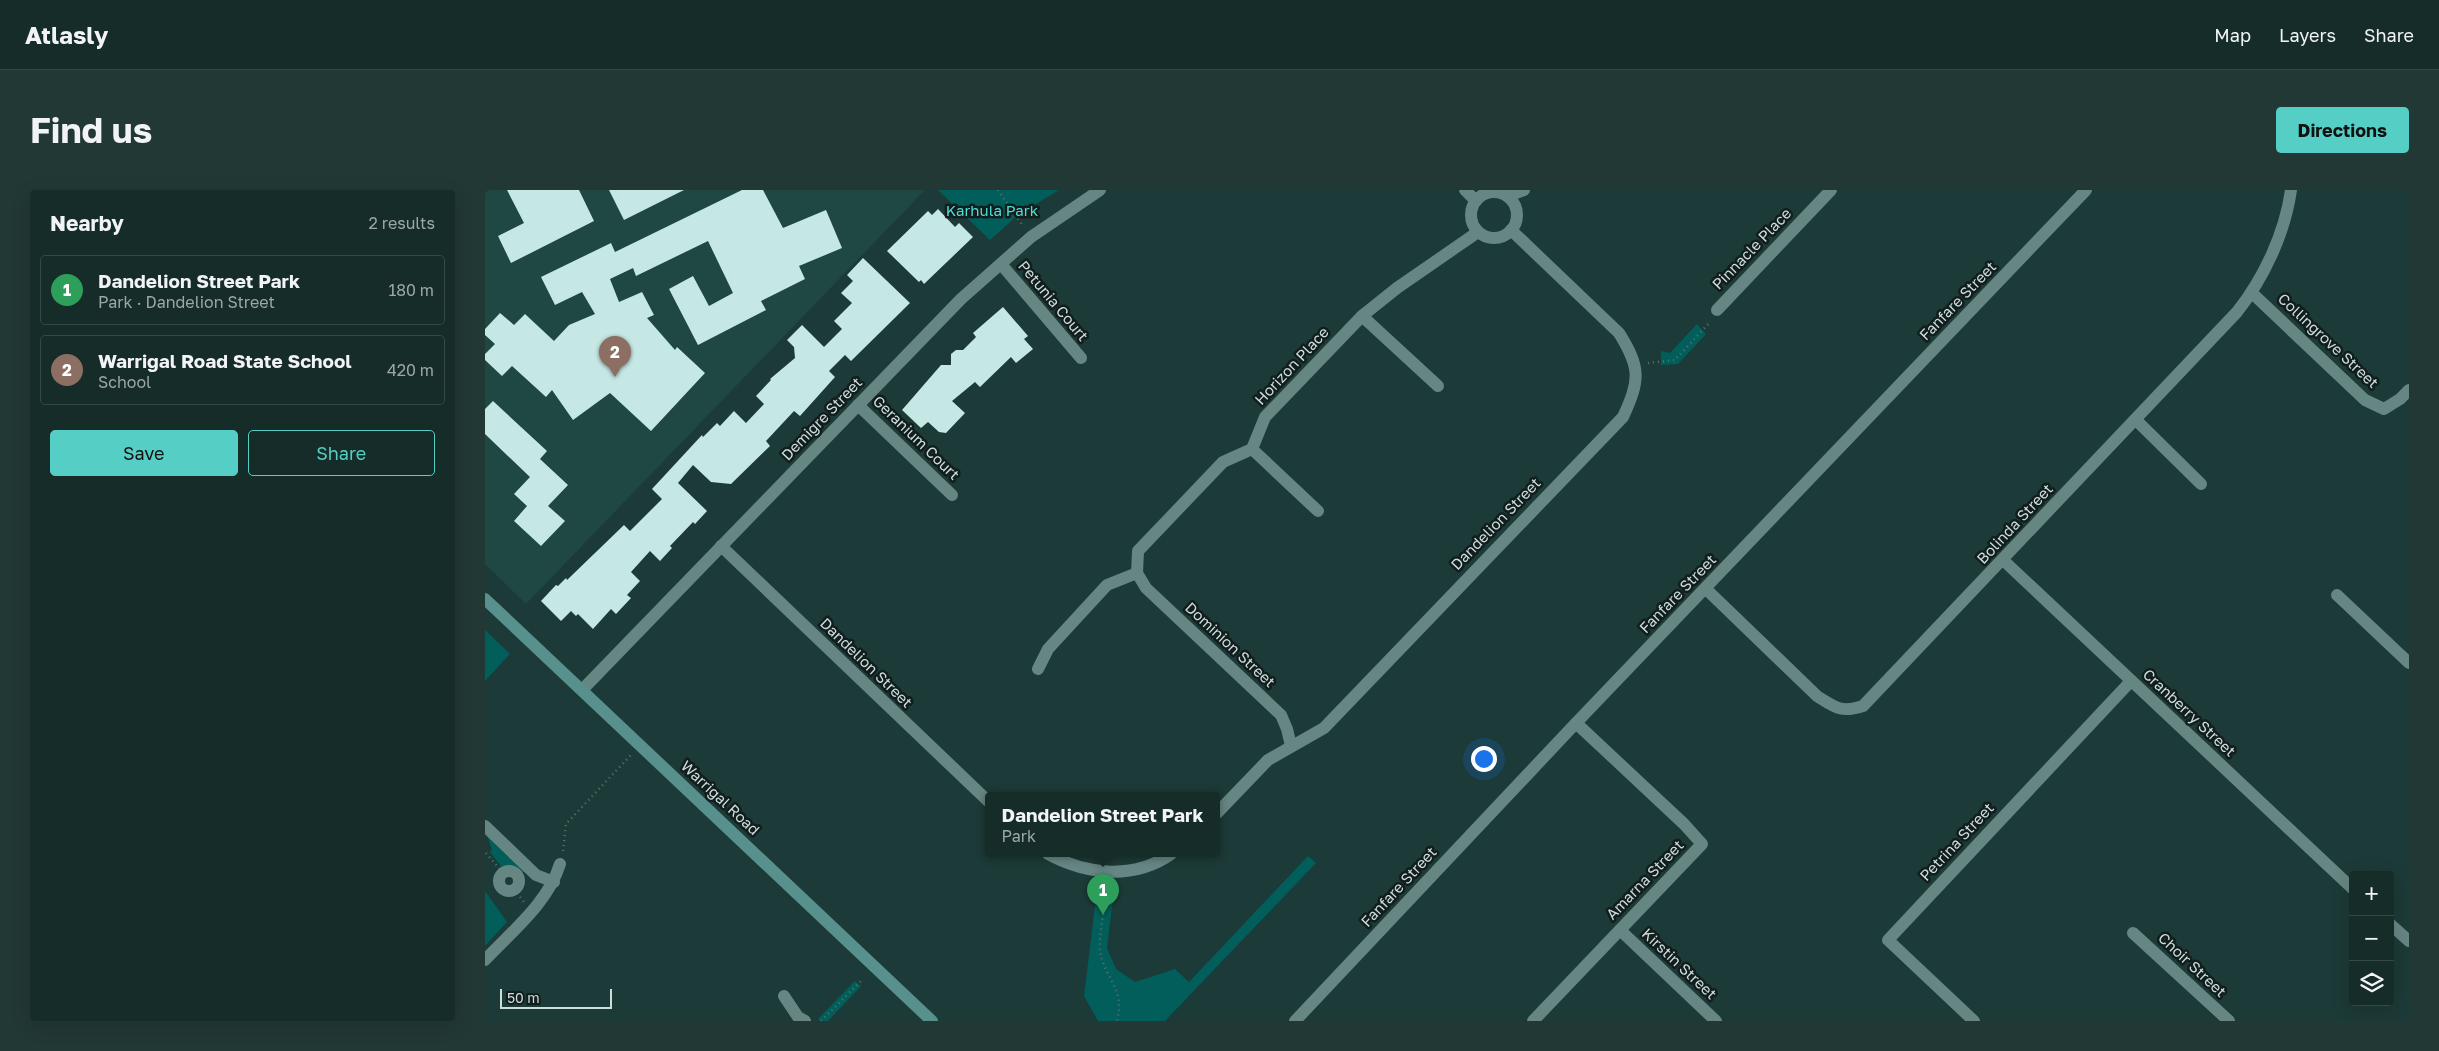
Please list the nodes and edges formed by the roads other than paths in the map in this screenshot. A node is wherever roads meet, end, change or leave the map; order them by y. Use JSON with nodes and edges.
{"nodes":[{"id":1,"x":1100,"y":190,"type":"edge"},
{"id":2,"x":1465,"y":190,"type":"edge"},
{"id":3,"x":1524,"y":190,"type":"edge"},
{"id":4,"x":1831,"y":190,"type":"edge"},
{"id":5,"x":2086,"y":190,"type":"edge"},
{"id":6,"x":2291,"y":190,"type":"edge"},
{"id":7,"x":1507,"y":196,"type":"junction"},
{"id":8,"x":1476,"y":201,"type":"junction"},
{"id":9,"x":1511,"y":230,"type":"junction"},
{"id":10,"x":1478,"y":232,"type":"junction"},
{"id":11,"x":1001,"y":264,"type":"junction"},
{"id":12,"x":2252,"y":293,"type":"junction"},
{"id":13,"x":1717,"y":310,"type":"road end"},
{"id":14,"x":1362,"y":316,"type":"junction"},
{"id":15,"x":1081,"y":358,"type":"dead end"},
{"id":16,"x":1438,"y":386,"type":"dead end"},
{"id":17,"x":2409,"y":390,"type":"edge"},
{"id":18,"x":858,"y":405,"type":"junction"},
{"id":19,"x":2136,"y":420,"type":"junction"},
{"id":20,"x":1252,"y":449,"type":"junction"},
{"id":21,"x":2201,"y":484,"type":"dead end"},
{"id":22,"x":951,"y":495,"type":"dead end"},
{"id":23,"x":1318,"y":511,"type":"dead end"},
{"id":24,"x":721,"y":546,"type":"junction"},
{"id":25,"x":2003,"y":560,"type":"junction"},
{"id":26,"x":1137,"y":573,"type":"junction"},
{"id":27,"x":1705,"y":589,"type":"junction"},
{"id":28,"x":2337,"y":595,"type":"dead end"},
{"id":29,"x":485,"y":599,"type":"edge"},
{"id":30,"x":2408,"y":660,"type":"edge"},
{"id":31,"x":1038,"y":669,"type":"dead end"},
{"id":32,"x":2131,"y":681,"type":"junction"},
{"id":33,"x":583,"y":689,"type":"junction"},
{"id":34,"x":1576,"y":723,"type":"junction"},
{"id":35,"x":1291,"y":746,"type":"junction"},
{"id":36,"x":985,"y":798,"type":"edge"},
{"id":37,"x":1220,"y":810,"type":"edge"},
{"id":38,"x":485,"y":826,"type":"edge"},
{"id":39,"x":1054,"y":857,"type":"edge"},
{"id":40,"x":1166,"y":857,"type":"edge"},
{"id":41,"x":560,"y":864,"type":"road end"},
{"id":42,"x":503,"y":873,"type":"road end"},
{"id":43,"x":536,"y":874,"type":"junction"},
{"id":44,"x":554,"y":882,"type":"junction"},
{"id":45,"x":2349,"y":885,"type":"edge"},
{"id":46,"x":2394,"y":928,"type":"edge"},
{"id":47,"x":1620,"y":930,"type":"junction"},
{"id":48,"x":2133,"y":933,"type":"dead end"},
{"id":49,"x":2409,"y":941,"type":"edge"},
{"id":50,"x":485,"y":960,"type":"edge"},
{"id":51,"x":784,"y":996,"type":"dead end"},
{"id":52,"x":799,"y":1020,"type":"edge"},
{"id":53,"x":932,"y":1021,"type":"edge"},
{"id":54,"x":1295,"y":1021,"type":"edge"},
{"id":55,"x":1533,"y":1021,"type":"edge"},
{"id":56,"x":1716,"y":1021,"type":"edge"},
{"id":57,"x":1974,"y":1021,"type":"edge"},
{"id":58,"x":2229,"y":1021,"type":"edge"}],
"edges":[{"from":1,"to":11,"type":"street","name":"Demigre Street"},
{"from":2,"to":8,"type":"street"},
{"from":3,"to":7,"type":"street"},
{"from":4,"to":13,"type":"street","name":"Pinnacle Place"},
{"from":5,"to":27,"type":"street","name":"Fanfare Street"},
{"from":6,"to":12,"type":"street","name":"Bolinda Street"},
{"from":7,"to":8,"type":"street"},
{"from":7,"to":9,"type":"street"},
{"from":8,"to":10,"type":"street"},
{"from":9,"to":10,"type":"street"},
{"from":9,"to":35,"type":"street","name":"Dandelion Street"},
{"from":10,"to":14,"type":"street","name":"Horizon Place"},
{"from":11,"to":15,"type":"street","name":"Petunia Court"},
{"from":11,"to":18,"type":"street","name":"Demigre Street"},
{"from":12,"to":17,"type":"street","name":"Collingrove Street"},
{"from":12,"to":19,"type":"street","name":"Bolinda Street"},
{"from":14,"to":16,"type":"street"},
{"from":14,"to":20,"type":"street","name":"Horizon Place"},
{"from":18,"to":22,"type":"street","name":"Geranium Court"},
{"from":18,"to":24,"type":"street","name":"Demigre Street"},
{"from":19,"to":21,"type":"street"},
{"from":19,"to":25,"type":"street","name":"Bolinda Street"},
{"from":20,"to":23,"type":"street"},
{"from":20,"to":26,"type":"street"},
{"from":24,"to":33,"type":"street","name":"Demigre Street"},
{"from":24,"to":36,"type":"street","name":"Dandelion Street"},
{"from":25,"to":27,"type":"street","name":"Bolinda Street"},
{"from":25,"to":32,"type":"street","name":"Cranberry Street"},
{"from":26,"to":31,"type":"street"},
{"from":26,"to":35,"type":"street","name":"Dominion Street"},
{"from":27,"to":34,"type":"street","name":"Fanfare Street"},
{"from":28,"to":30,"type":"street"},
{"from":29,"to":33,"type":"main road","name":"Warrigal Road"},
{"from":32,"to":45,"type":"street","name":"Cranberry Street"},
{"from":32,"to":57,"type":"street","name":"Petrina Street"},
{"from":33,"to":53,"type":"main road","name":"Warrigal Road"},
{"from":34,"to":47,"type":"street","name":"Amarna Street"},
{"from":34,"to":54,"type":"street","name":"Fanfare Street"},
{"from":35,"to":37,"type":"street","name":"Dandelion Street"},
{"from":38,"to":43,"type":"street"},
{"from":39,"to":40,"type":"street"},
{"from":41,"to":44,"type":"street"},
{"from":42,"to":43,"type":"street"},
{"from":43,"to":44,"type":"street"},
{"from":44,"to":50,"type":"street"},
{"from":46,"to":49,"type":"street"},
{"from":47,"to":55,"type":"street","name":"Amarna Street"},
{"from":47,"to":56,"type":"street","name":"Kirstin Street"},
{"from":48,"to":58,"type":"street","name":"Choir Street"},
{"from":51,"to":52,"type":"street"}]}
